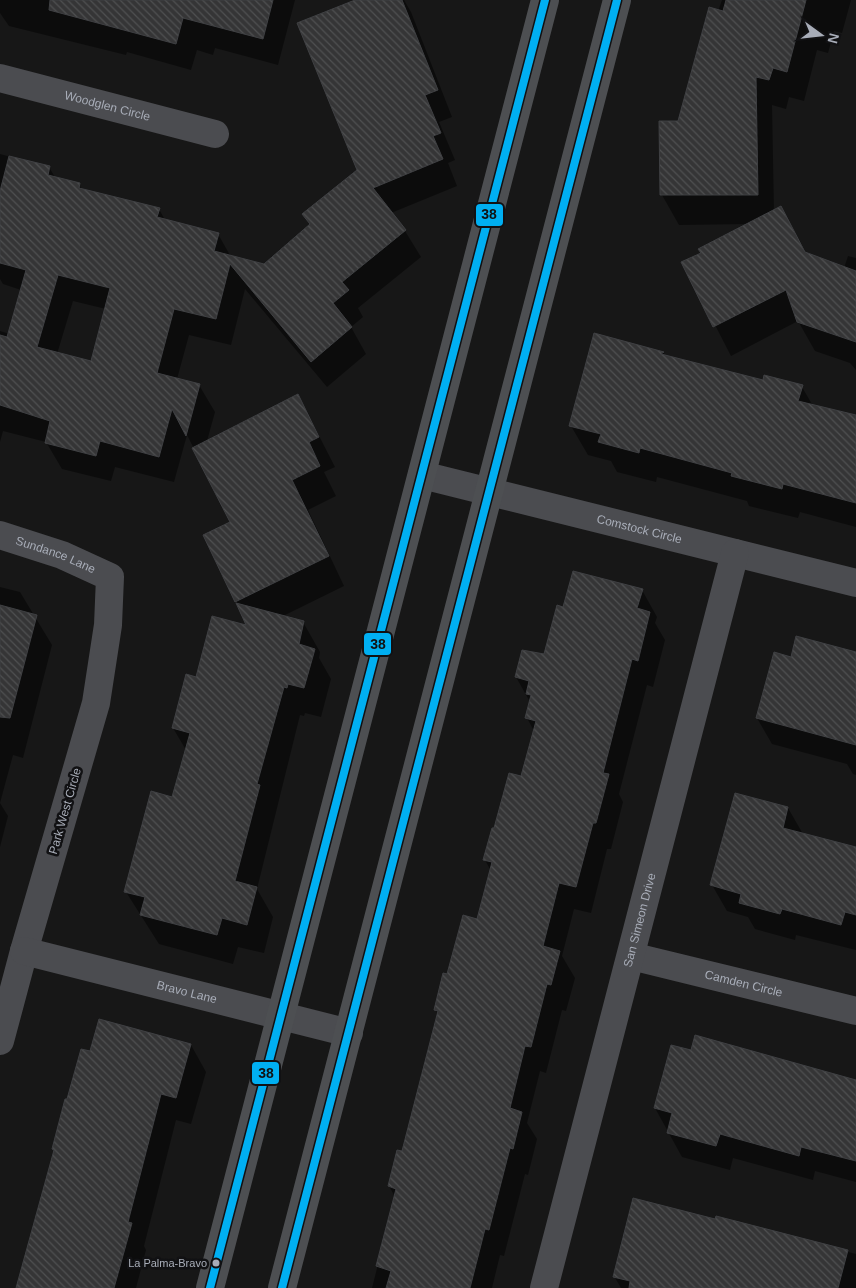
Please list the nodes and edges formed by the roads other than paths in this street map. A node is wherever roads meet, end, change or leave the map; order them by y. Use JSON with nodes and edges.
{"nodes":[{"id":1,"x":545,"y":0,"type":"edge"},
{"id":2,"x":617,"y":0,"type":"edge"},
{"id":3,"x":0,"y":78,"type":"edge"},
{"id":4,"x":215,"y":134,"type":"dead end"},
{"id":5,"x":422,"y":475,"type":"junction"},
{"id":6,"x":490,"y":492,"type":"junction"},
{"id":7,"x":0,"y":535,"type":"edge"},
{"id":8,"x":735,"y":553,"type":"junction"},
{"id":9,"x":110,"y":577,"type":"joint"},
{"id":10,"x":856,"y":583,"type":"edge"},
{"id":11,"x":24,"y":951,"type":"junction"},
{"id":12,"x":631,"y":956,"type":"junction"},
{"id":13,"x":856,"y":1011,"type":"edge"},
{"id":14,"x":281,"y":1015,"type":"junction"},
{"id":15,"x":349,"y":1033,"type":"junction"},
{"id":16,"x":0,"y":1041,"type":"edge"},
{"id":17,"x":210,"y":1288,"type":"edge"},
{"id":18,"x":282,"y":1288,"type":"edge"},
{"id":19,"x":544,"y":1288,"type":"edge"}],
"edges":[{"from":1,"to":5,"type":"main road"},
{"from":2,"to":6,"type":"main road"},
{"from":3,"to":4,"type":"street","name":"Woodglen Circle"},
{"from":5,"to":6,"type":"street","name":"Comstock Circle"},
{"from":5,"to":14,"type":"main road"},
{"from":6,"to":8,"type":"street","name":"Comstock Circle"},
{"from":6,"to":15,"type":"main road"},
{"from":7,"to":9,"type":"street","name":"Sundance Lane"},
{"from":8,"to":10,"type":"street","name":"Comstock Circle"},
{"from":8,"to":12,"type":"street","name":"San Simeon Drive"},
{"from":9,"to":11,"type":"street","name":"Park West Circle"},
{"from":11,"to":14,"type":"street","name":"Bravo Lane"},
{"from":11,"to":16,"type":"street","name":"Park West Circle"},
{"from":12,"to":13,"type":"street","name":"Camden Circle"},
{"from":12,"to":19,"type":"street","name":"San Simeon Drive"},
{"from":14,"to":15,"type":"street","name":"Bravo Lane"},
{"from":14,"to":17,"type":"main road"},
{"from":15,"to":18,"type":"main road"}]}
